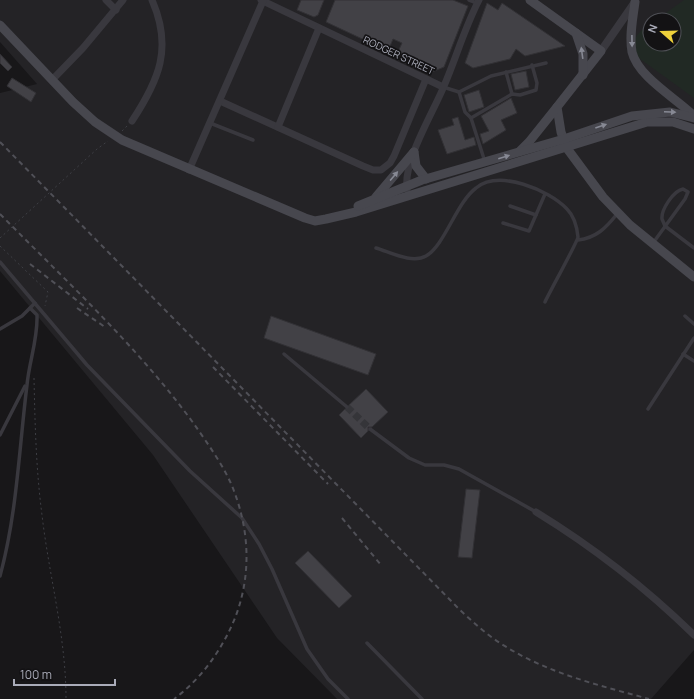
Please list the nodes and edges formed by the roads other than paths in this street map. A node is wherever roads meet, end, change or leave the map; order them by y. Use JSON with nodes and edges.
{"nodes":[{"id":1,"x":106,"y":0,"type":"edge"},
{"id":2,"x":123,"y":0,"type":"edge"},
{"id":3,"x":152,"y":0,"type":"edge"},
{"id":4,"x":262,"y":0,"type":"edge"},
{"id":5,"x":468,"y":0,"type":"edge"},
{"id":6,"x":530,"y":0,"type":"edge"},
{"id":7,"x":636,"y":1,"type":"edge"},
{"id":8,"x":478,"y":2,"type":"edge"},
{"id":9,"x":116,"y":10,"type":"junction"},
{"id":10,"x":0,"y":25,"type":"edge"},
{"id":11,"x":318,"y":28,"type":"junction"},
{"id":12,"x":576,"y":32,"type":"junction"},
{"id":13,"x":601,"y":51,"type":"junction"},
{"id":14,"x":546,"y":63,"type":"dead end"},
{"id":15,"x":532,"y":66,"type":"junction"},
{"id":16,"x":506,"y":72,"type":"junction"},
{"id":17,"x":583,"y":75,"type":"junction"},
{"id":18,"x":53,"y":79,"type":"junction"},
{"id":19,"x":426,"y":79,"type":"junction"},
{"id":20,"x":443,"y":87,"type":"junction"},
{"id":21,"x":459,"y":92,"type":"junction"},
{"id":22,"x":512,"y":94,"type":"junction"},
{"id":23,"x":220,"y":101,"type":"junction"},
{"id":24,"x":557,"y":107,"type":"junction"},
{"id":25,"x":694,"y":116,"type":"edge"},
{"id":26,"x":471,"y":118,"type":"junction"},
{"id":27,"x":132,"y":121,"type":"road end"},
{"id":28,"x":210,"y":123,"type":"junction"},
{"id":29,"x":278,"y":127,"type":"junction"},
{"id":30,"x":694,"y":129,"type":"edge"},
{"id":31,"x":253,"y":140,"type":"dead end"},
{"id":32,"x":565,"y":143,"type":"junction"},
{"id":33,"x":414,"y":152,"type":"junction"},
{"id":34,"x":519,"y":152,"type":"junction"},
{"id":35,"x":485,"y":162,"type":"junction"},
{"id":36,"x":190,"y":170,"type":"junction"},
{"id":37,"x":426,"y":179,"type":"junction"},
{"id":38,"x":406,"y":186,"type":"junction"},
{"id":39,"x":545,"y":194,"type":"junction"},
{"id":40,"x":408,"y":196,"type":"junction"},
{"id":41,"x":374,"y":199,"type":"junction"},
{"id":42,"x":510,"y":206,"type":"dead end"},
{"id":43,"x":617,"y":214,"type":"junction"},
{"id":44,"x":536,"y":215,"type":"junction"},
{"id":45,"x":339,"y":216,"type":"junction"},
{"id":46,"x":503,"y":223,"type":"dead end"},
{"id":47,"x":665,"y":226,"type":"junction"},
{"id":48,"x":578,"y":240,"type":"junction"},
{"id":49,"x":652,"y":243,"type":"junction"},
{"id":50,"x":376,"y":248,"type":"dead end"},
{"id":51,"x":694,"y":248,"type":"edge"},
{"id":52,"x":0,"y":262,"type":"edge"},
{"id":53,"x":694,"y":277,"type":"edge"},
{"id":54,"x":545,"y":302,"type":"dead end"},
{"id":55,"x":35,"y":303,"type":"junction"},
{"id":56,"x":30,"y":308,"type":"junction"},
{"id":57,"x":685,"y":316,"type":"dead end"},
{"id":58,"x":694,"y":324,"type":"edge"},
{"id":59,"x":0,"y":329,"type":"edge"},
{"id":60,"x":694,"y":338,"type":"edge"},
{"id":61,"x":284,"y":354,"type":"dead end"},
{"id":62,"x":683,"y":354,"type":"junction"},
{"id":63,"x":694,"y":361,"type":"edge"},
{"id":64,"x":27,"y":383,"type":"junction"},
{"id":65,"x":347,"y":407,"type":"tunnel mouth"},
{"id":66,"x":648,"y":409,"type":"dead end"},
{"id":67,"x":370,"y":429,"type":"tunnel mouth"},
{"id":68,"x":0,"y":435,"type":"edge"},
{"id":69,"x":536,"y":512,"type":"joint"},
{"id":70,"x":0,"y":576,"type":"edge"},
{"id":71,"x":694,"y":635,"type":"edge"},
{"id":72,"x":367,"y":643,"type":"dead end"},
{"id":73,"x":348,"y":699,"type":"edge"},
{"id":74,"x":422,"y":699,"type":"edge"}],
"edges":[{"from":1,"to":9,"type":"street"},
{"from":2,"to":9,"type":"street"},
{"from":3,"to":27,"type":"street"},
{"from":4,"to":11,"type":"street","name":"RODGER STREET"},
{"from":4,"to":23,"type":"street"},
{"from":5,"to":8,"type":"lane"},
{"from":6,"to":12,"type":"main road"},
{"from":7,"to":13,"type":"street"},
{"from":7,"to":25,"type":"main road","one_way":true},
{"from":8,"to":20,"type":"street","name":"RODGER STREET"},
{"from":9,"to":18,"type":"street"},
{"from":10,"to":18,"type":"main road"},
{"from":11,"to":19,"type":"street","name":"RODGER STREET"},
{"from":11,"to":29,"type":"street"},
{"from":12,"to":13,"type":"main road"},
{"from":17,"to":12,"type":"main road","one_way":true},
{"from":13,"to":17,"type":"main road"},
{"from":14,"to":15,"type":"lane"},
{"from":15,"to":16,"type":"lane"},
{"from":15,"to":22,"type":"lane"},
{"from":16,"to":21,"type":"lane"},
{"from":16,"to":22,"type":"lane"},
{"from":17,"to":24,"type":"main road"},
{"from":18,"to":36,"type":"main road"},
{"from":19,"to":20,"type":"street","name":"RODGER STREET"},
{"from":19,"to":29,"type":"street"},
{"from":20,"to":21,"type":"lane"},
{"from":20,"to":33,"type":"street"},
{"from":21,"to":26,"type":"lane"},
{"from":22,"to":26,"type":"lane"},
{"from":23,"to":28,"type":"street"},
{"from":23,"to":29,"type":"street"},
{"from":24,"to":32,"type":"main road"},
{"from":24,"to":34,"type":"main road"},
{"from":32,"to":25,"type":"main road","one_way":true},
{"from":26,"to":35,"type":"lane"},
{"from":28,"to":31,"type":"lane"},
{"from":28,"to":36,"type":"street"},
{"from":30,"to":32,"type":"main road"},
{"from":32,"to":34,"type":"main road"},
{"from":32,"to":40,"type":"main road"},
{"from":32,"to":43,"type":"main road"},
{"from":33,"to":37,"type":"main road"},
{"from":33,"to":38,"type":"street"},
{"from":41,"to":33,"type":"main road","one_way":true},
{"from":35,"to":34,"type":"main road","one_way":true},
{"from":35,"to":37,"type":"main road"},
{"from":36,"to":45,"type":"main road"},
{"from":37,"to":38,"type":"main road"},
{"from":38,"to":40,"type":"street"},
{"from":38,"to":41,"type":"main road"},
{"from":39,"to":44,"type":"lane"},
{"from":39,"to":48,"type":"lane"},
{"from":39,"to":50,"type":"lane"},
{"from":40,"to":45,"type":"main road"},
{"from":41,"to":45,"type":"main road"},
{"from":42,"to":44,"type":"lane"},
{"from":43,"to":48,"type":"lane"},
{"from":43,"to":49,"type":"main road"},
{"from":44,"to":46,"type":"lane"},
{"from":47,"to":47,"type":"lane"},
{"from":47,"to":49,"type":"lane"},
{"from":47,"to":51,"type":"lane"},
{"from":48,"to":54,"type":"lane"},
{"from":49,"to":53,"type":"main road"},
{"from":52,"to":55,"type":"lane"},
{"from":55,"to":56,"type":"lane"},
{"from":55,"to":73,"type":"lane"},
{"from":56,"to":59,"type":"lane"},
{"from":56,"to":64,"type":"lane"},
{"from":57,"to":58,"type":"lane"},
{"from":60,"to":62,"type":"lane"},
{"from":61,"to":65,"type":"lane"},
{"from":62,"to":63,"type":"lane"},
{"from":62,"to":66,"type":"lane"},
{"from":64,"to":68,"type":"lane"},
{"from":64,"to":70,"type":"lane"},
{"from":67,"to":69,"type":"lane"},
{"from":69,"to":71,"type":"street"},
{"from":72,"to":74,"type":"lane"}]}
